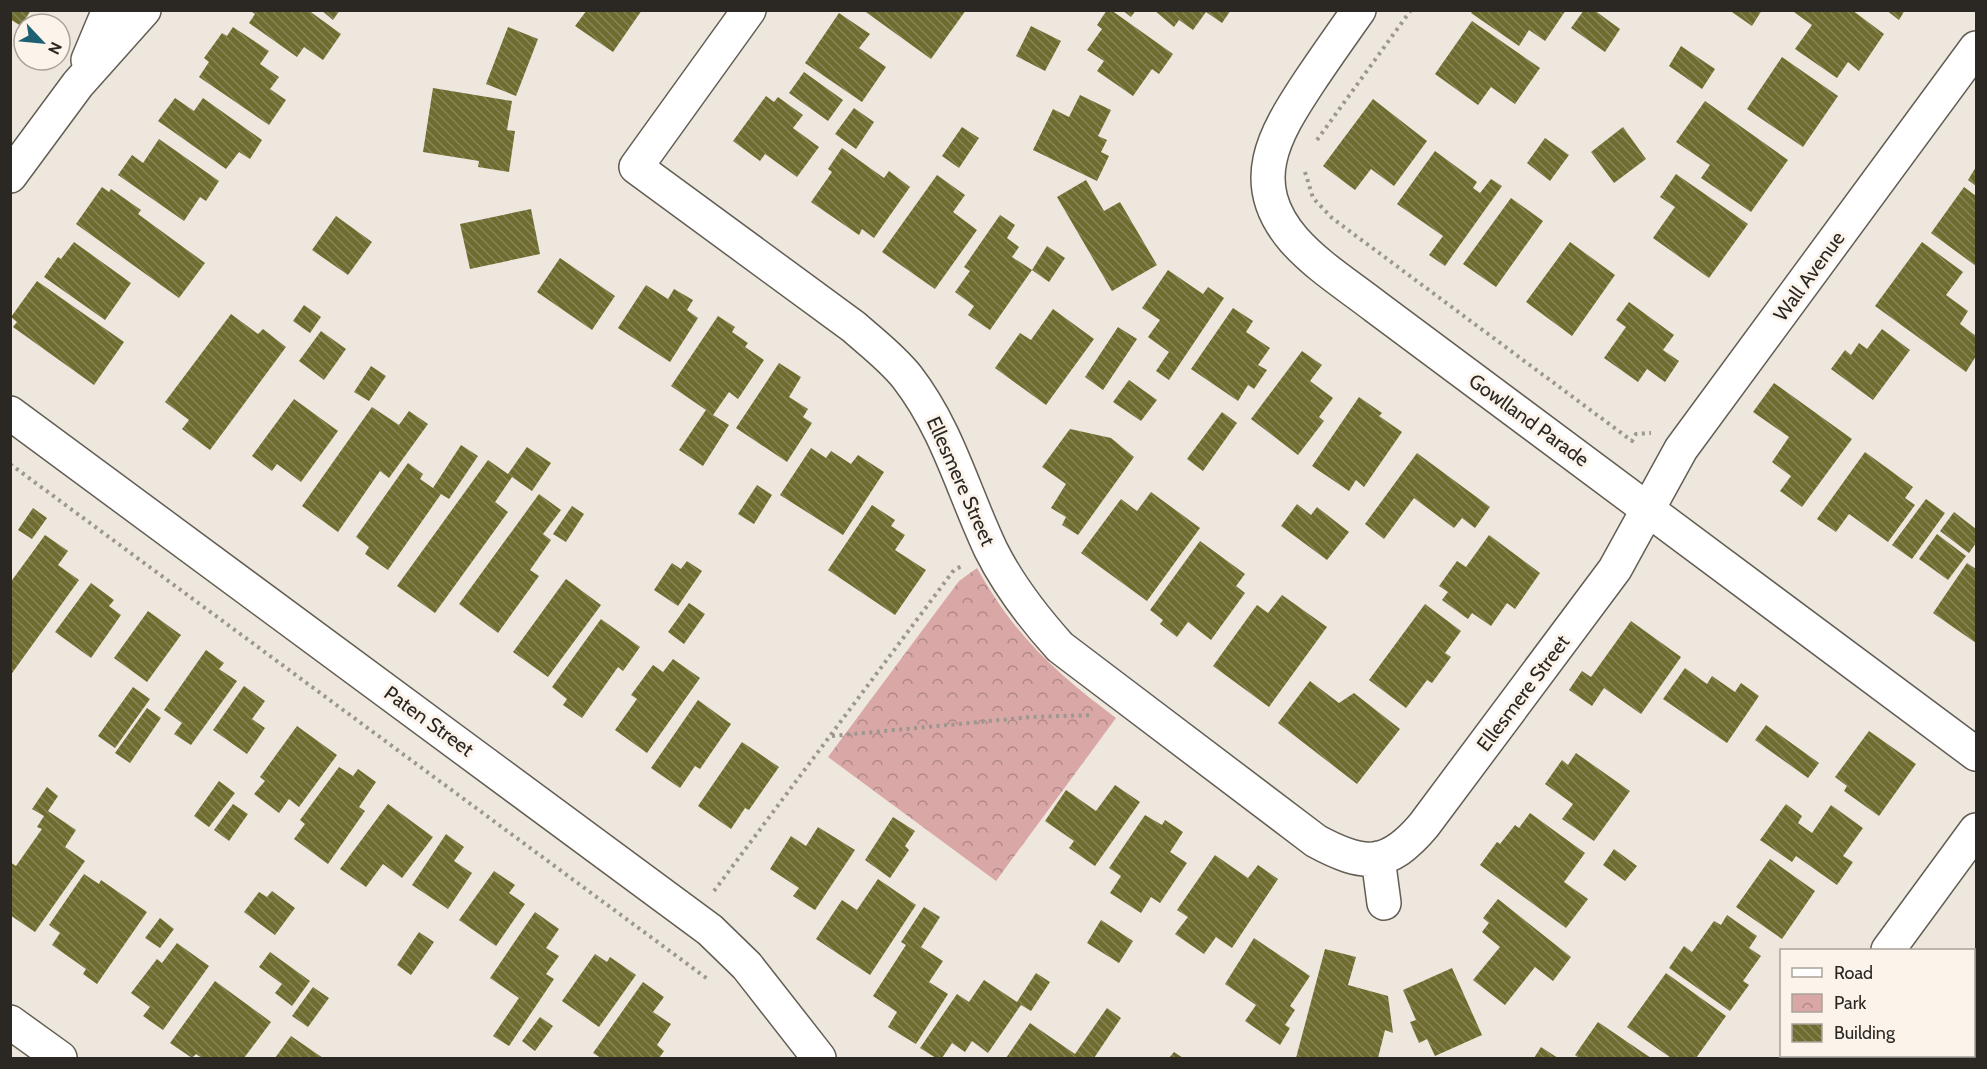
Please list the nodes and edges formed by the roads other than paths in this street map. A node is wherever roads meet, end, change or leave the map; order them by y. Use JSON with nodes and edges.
{"nodes":[{"id":1,"x":109,"y":10,"type":"edge"},
{"id":2,"x":144,"y":10,"type":"edge"},
{"id":3,"x":749,"y":10,"type":"edge"},
{"id":4,"x":1359,"y":10,"type":"edge"},
{"id":5,"x":1977,"y":48,"type":"edge"},
{"id":6,"x":78,"y":84,"type":"junction"},
{"id":7,"x":10,"y":176,"type":"edge"},
{"id":8,"x":10,"y":413,"type":"edge"},
{"id":9,"x":1649,"y":509,"type":"junction"},
{"id":10,"x":1977,"y":754,"type":"edge"},
{"id":11,"x":1977,"y":830,"type":"edge"},
{"id":12,"x":1378,"y":858,"type":"junction"},
{"id":13,"x":1384,"y":903,"type":"dead end"},
{"id":14,"x":1889,"y":949,"type":"edge"},
{"id":15,"x":10,"y":1022,"type":"edge"},
{"id":16,"x":60,"y":1059,"type":"edge"},
{"id":17,"x":819,"y":1059,"type":"edge"}],
"edges":[{"from":1,"to":6,"type":"street"},
{"from":2,"to":6,"type":"street"},
{"from":3,"to":12,"type":"street","name":"Ellesmere Street"},
{"from":4,"to":9,"type":"street","name":"Gowlland Parade"},
{"from":5,"to":9,"type":"street","name":"Wall Avenue"},
{"from":6,"to":7,"type":"street"},
{"from":8,"to":17,"type":"street","name":"Paten Street"},
{"from":9,"to":10,"type":"street","name":"Gowlland Parade"},
{"from":9,"to":12,"type":"street","name":"Ellesmere Street"},
{"from":11,"to":14,"type":"street"},
{"from":12,"to":13,"type":"street"},
{"from":15,"to":16,"type":"street"}]}
